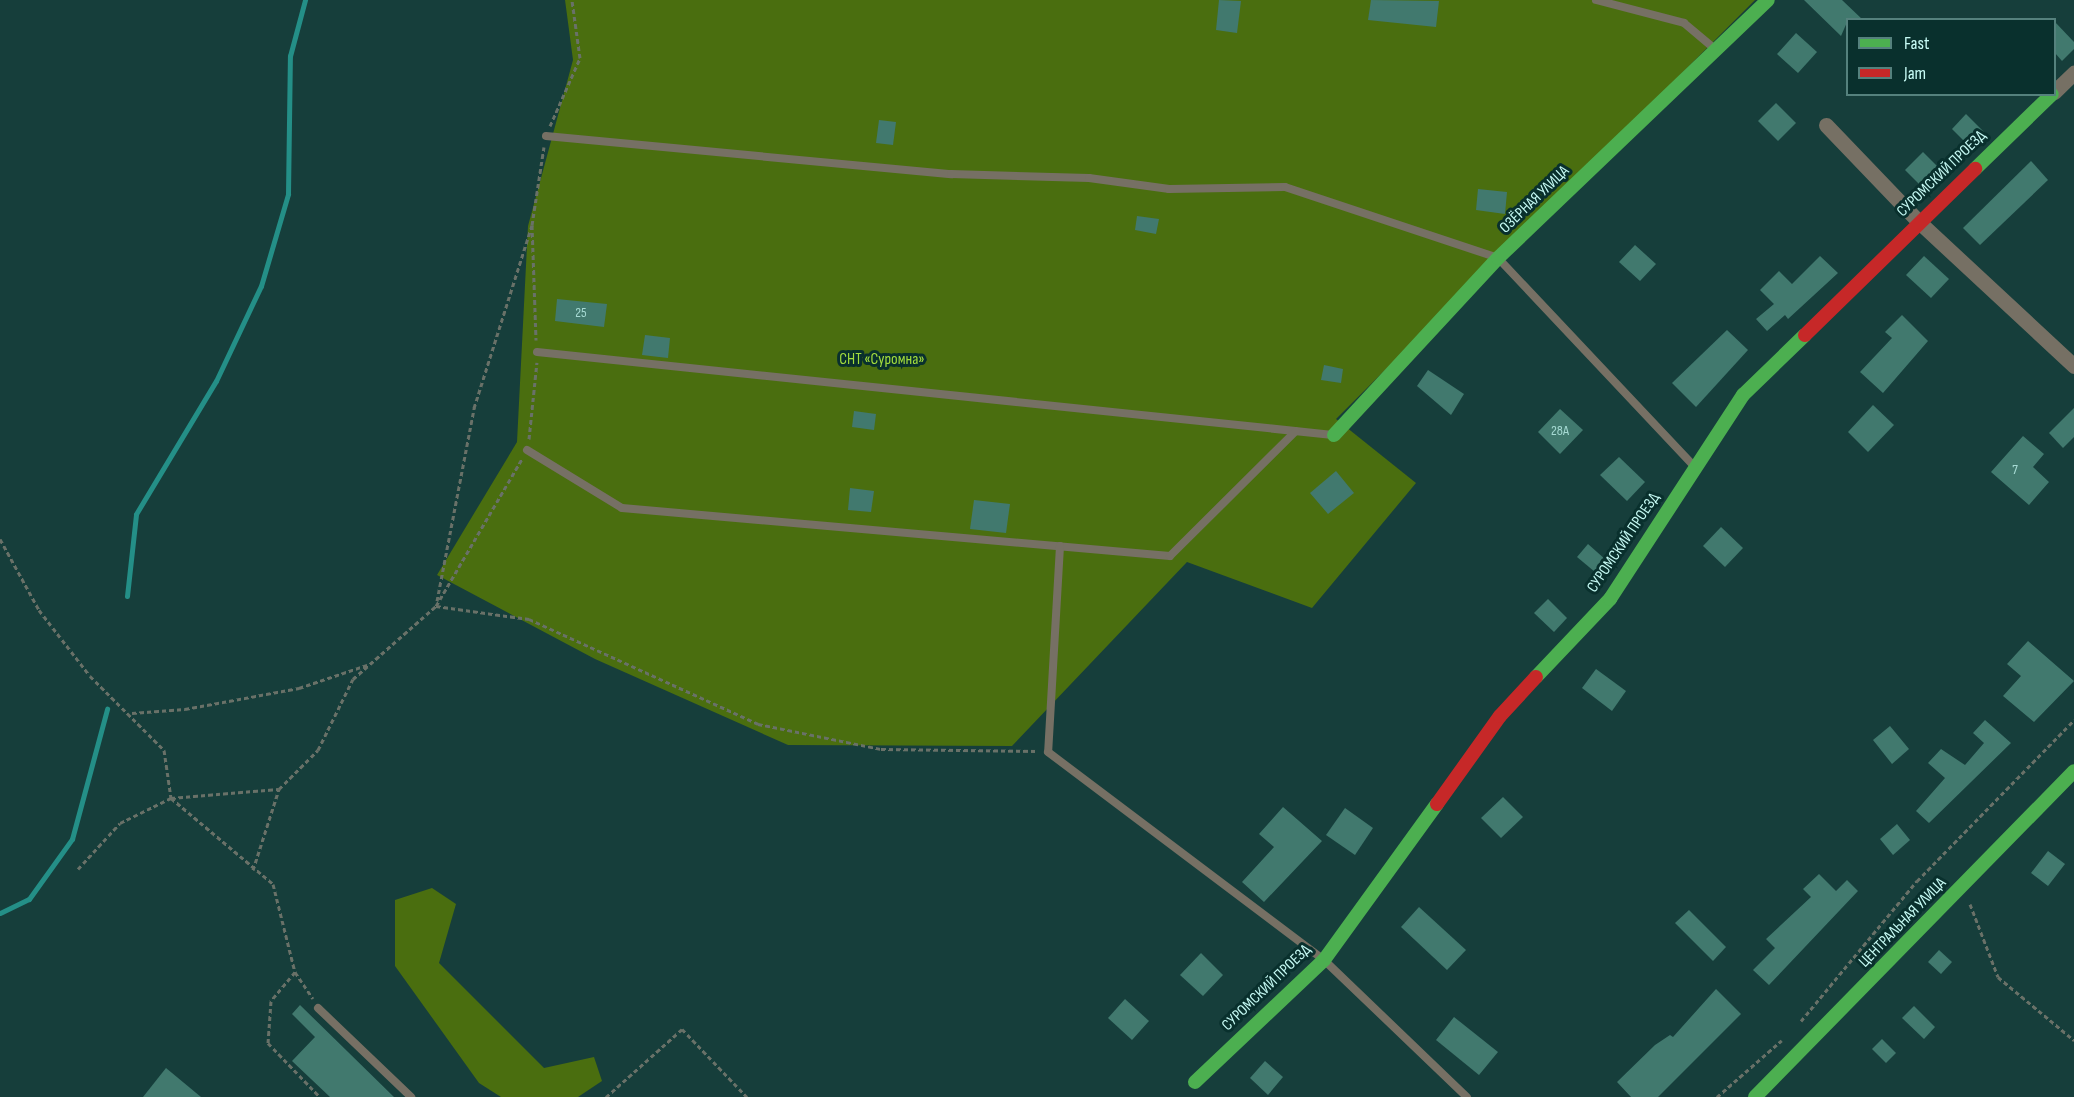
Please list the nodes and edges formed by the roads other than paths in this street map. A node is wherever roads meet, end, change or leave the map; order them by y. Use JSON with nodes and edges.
{"nodes":[{"id":1,"x":1596,"y":0,"type":"edge"},
{"id":2,"x":1768,"y":0,"type":"edge"},
{"id":3,"x":1716,"y":50,"type":"junction"},
{"id":4,"x":2074,"y":73,"type":"edge"},
{"id":5,"x":2056,"y":90,"type":"edge"},
{"id":6,"x":2050,"y":96,"type":"edge"},
{"id":7,"x":1826,"y":125,"type":"dead end"},
{"id":8,"x":546,"y":136,"type":"road end"},
{"id":9,"x":1918,"y":221,"type":"junction"},
{"id":10,"x":1498,"y":258,"type":"junction"},
{"id":11,"x":537,"y":352,"type":"road end"},
{"id":12,"x":2074,"y":366,"type":"edge"},
{"id":13,"x":1296,"y":431,"type":"junction"},
{"id":14,"x":1334,"y":435,"type":"joint"},
{"id":15,"x":527,"y":450,"type":"road end"},
{"id":16,"x":1696,"y":468,"type":"junction"},
{"id":17,"x":1060,"y":546,"type":"junction"},
{"id":18,"x":2074,"y":771,"type":"edge"},
{"id":19,"x":1324,"y":960,"type":"junction"},
{"id":20,"x":318,"y":1008,"type":"road end"},
{"id":21,"x":1195,"y":1082,"type":"dead end"},
{"id":22,"x":411,"y":1097,"type":"edge"},
{"id":23,"x":1467,"y":1097,"type":"edge"},
{"id":24,"x":1755,"y":1097,"type":"edge"}],
"edges":[{"from":1,"to":3,"type":"lane"},
{"from":2,"to":3,"type":"street","name":"ОЗЁРНАЯ УЛИЦА"},
{"from":3,"to":10,"type":"street","name":"ОЗЁРНАЯ УЛИЦА"},
{"from":4,"to":5,"type":"street","name":"СУРОМСКИЙ ПРОЕЗД"},
{"from":6,"to":9,"type":"street","name":"СУРОМСКИЙ ПРОЕЗД"},
{"from":7,"to":9,"type":"street"},
{"from":8,"to":10,"type":"lane"},
{"from":9,"to":12,"type":"street"},
{"from":9,"to":16,"type":"street","name":"СУРОМСКИЙ ПРОЕЗД"},
{"from":10,"to":14,"type":"street","name":"ОЗЁРНАЯ УЛИЦА"},
{"from":10,"to":16,"type":"lane"},
{"from":11,"to":13,"type":"lane"},
{"from":13,"to":14,"type":"lane"},
{"from":13,"to":17,"type":"lane"},
{"from":15,"to":17,"type":"lane"},
{"from":16,"to":19,"type":"street","name":"СУРОМСКИЙ ПРОЕЗД"},
{"from":17,"to":19,"type":"lane"},
{"from":18,"to":24,"type":"street","name":"ЦЕНТРАЛЬНАЯ УЛИЦА"},
{"from":19,"to":21,"type":"street","name":"СУРОМСКИЙ ПРОЕЗД"},
{"from":19,"to":23,"type":"lane"},
{"from":20,"to":22,"type":"lane"}]}
